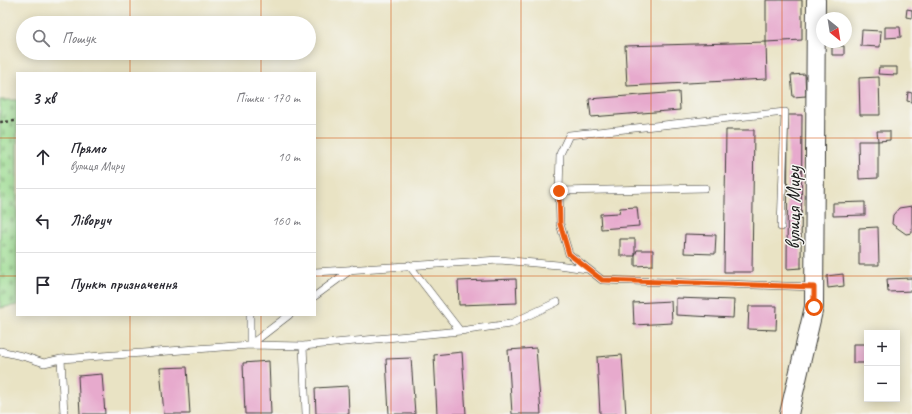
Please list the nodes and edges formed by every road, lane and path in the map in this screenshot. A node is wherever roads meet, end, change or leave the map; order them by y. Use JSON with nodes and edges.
{"nodes":[{"id":1,"x":816,"y":0,"type":"edge"},
{"id":2,"x":16,"y":121,"type":"edge"},
{"id":3,"x":0,"y":122,"type":"edge"},
{"id":4,"x":705,"y":188,"type":"dead end"},
{"id":5,"x":559,"y":191,"type":"junction"},
{"id":6,"x":781,"y":227,"type":"dead end"},
{"id":7,"x":409,"y":264,"type":"junction"},
{"id":8,"x":352,"y":269,"type":"junction"},
{"id":9,"x":589,"y":270,"type":"junction"},
{"id":10,"x":316,"y":272,"type":"edge"},
{"id":11,"x":814,"y":287,"type":"junction"},
{"id":12,"x":316,"y":295,"type":"edge"},
{"id":13,"x":557,"y":302,"type":"dead end"},
{"id":14,"x":250,"y":316,"type":"edge"},
{"id":15,"x":288,"y":316,"type":"edge"},
{"id":16,"x":460,"y":331,"type":"junction"},
{"id":17,"x":250,"y":345,"type":"junction"},
{"id":18,"x":303,"y":346,"type":"junction"},
{"id":19,"x":0,"y":351,"type":"edge"},
{"id":20,"x":61,"y":359,"type":"junction"},
{"id":21,"x":64,"y":414,"type":"edge"},
{"id":22,"x":306,"y":414,"type":"edge"},
{"id":23,"x":789,"y":414,"type":"edge"}],
"edges":[{"from":1,"to":11,"type":"street","name":"вулиця Миру"},
{"from":2,"to":3,"type":"path"},
{"from":4,"to":5,"type":"lane"},
{"from":5,"to":6,"type":"lane"},
{"from":5,"to":9,"type":"lane"},
{"from":7,"to":8,"type":"lane"},
{"from":7,"to":9,"type":"lane"},
{"from":7,"to":16,"type":"lane"},
{"from":8,"to":10,"type":"lane"},
{"from":8,"to":12,"type":"lane"},
{"from":9,"to":11,"type":"lane"},
{"from":11,"to":23,"type":"street","name":"вулиця Миру"},
{"from":13,"to":16,"type":"lane"},
{"from":14,"to":17,"type":"lane"},
{"from":15,"to":17,"type":"lane"},
{"from":16,"to":18,"type":"lane"},
{"from":17,"to":18,"type":"lane"},
{"from":17,"to":20,"type":"lane"},
{"from":18,"to":22,"type":"lane"},
{"from":19,"to":20,"type":"lane"},
{"from":20,"to":21,"type":"lane"}]}
